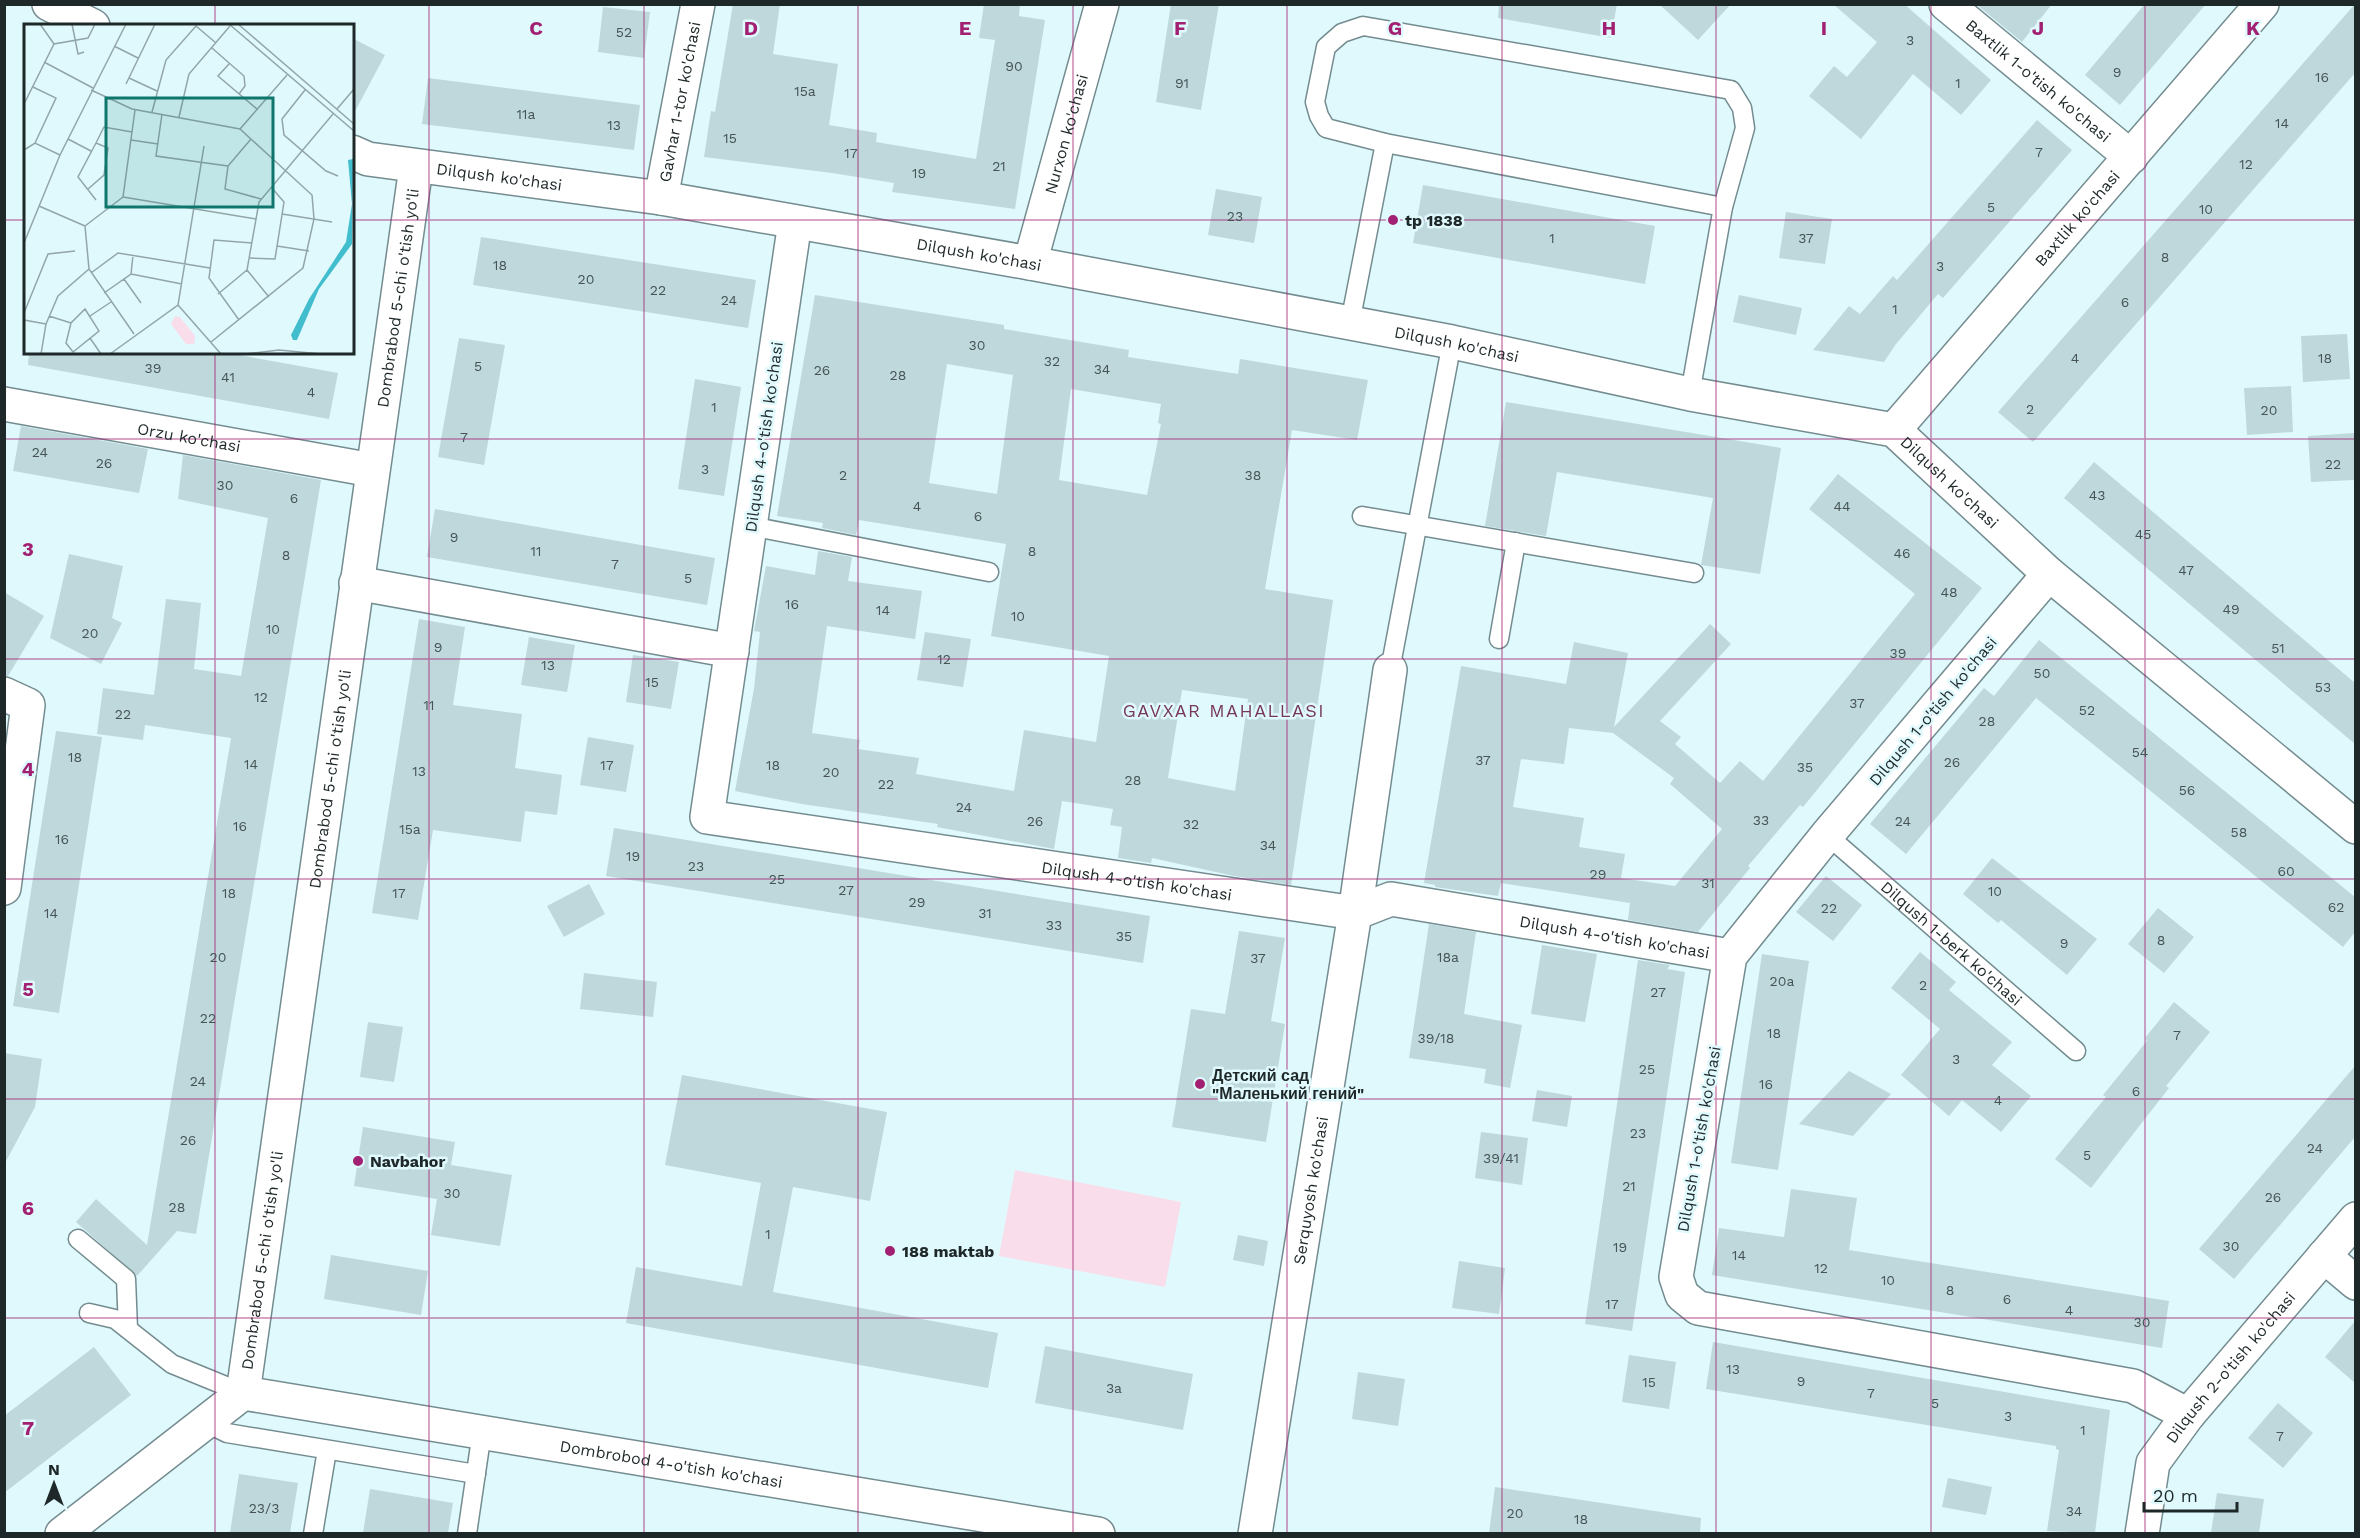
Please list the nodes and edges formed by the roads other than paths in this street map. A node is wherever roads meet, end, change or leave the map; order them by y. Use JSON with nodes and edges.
{"nodes":[{"id":1,"x":50,"y":4,"type":"edge"},
{"id":2,"x":698,"y":4,"type":"edge"},
{"id":3,"x":1102,"y":4,"type":"edge"},
{"id":4,"x":1946,"y":4,"type":"edge"},
{"id":5,"x":2262,"y":4,"type":"edge"},
{"id":6,"x":89,"y":24,"type":"edge"},
{"id":7,"x":1385,"y":143,"type":"junction"},
{"id":8,"x":354,"y":153,"type":"edge"},
{"id":9,"x":2131,"y":157,"type":"junction"},
{"id":10,"x":416,"y":167,"type":"junction"},
{"id":11,"x":661,"y":198,"type":"junction"},
{"id":12,"x":1723,"y":207,"type":"junction"},
{"id":13,"x":795,"y":222,"type":"junction"},
{"id":14,"x":1030,"y":263,"type":"junction"},
{"id":15,"x":1350,"y":323,"type":"junction"},
{"id":16,"x":1452,"y":342,"type":"junction"},
{"id":17,"x":1690,"y":394,"type":"junction"},
{"id":18,"x":4,"y":404,"type":"edge"},
{"id":19,"x":1894,"y":430,"type":"junction"},
{"id":20,"x":372,"y":470,"type":"junction"},
{"id":21,"x":1362,"y":516,"type":"dead end"},
{"id":22,"x":750,"y":526,"type":"junction"},
{"id":23,"x":1419,"y":526,"type":"junction"},
{"id":24,"x":1516,"y":542,"type":"junction"},
{"id":25,"x":989,"y":572,"type":"dead end"},
{"id":26,"x":1694,"y":573,"type":"dead end"},
{"id":27,"x":2049,"y":574,"type":"junction"},
{"id":28,"x":356,"y":583,"type":"junction"},
{"id":29,"x":1499,"y":639,"type":"dead end"},
{"id":30,"x":732,"y":651,"type":"junction"},
{"id":31,"x":1390,"y":670,"type":"joint"},
{"id":32,"x":4,"y":694,"type":"edge"},
{"id":33,"x":2355,"y":827,"type":"edge"},
{"id":34,"x":1827,"y":835,"type":"junction"},
{"id":35,"x":4,"y":888,"type":"edge"},
{"id":36,"x":1355,"y":913,"type":"junction"},
{"id":37,"x":1730,"y":956,"type":"junction"},
{"id":38,"x":2076,"y":1051,"type":"dead end"},
{"id":39,"x":2355,"y":1219,"type":"edge"},
{"id":40,"x":78,"y":1239,"type":"dead end"},
{"id":41,"x":2324,"y":1256,"type":"junction"},
{"id":42,"x":2355,"y":1283,"type":"edge"},
{"id":43,"x":89,"y":1313,"type":"dead end"},
{"id":44,"x":128,"y":1329,"type":"junction"},
{"id":45,"x":243,"y":1393,"type":"junction"},
{"id":46,"x":2188,"y":1415,"type":"junction"},
{"id":47,"x":205,"y":1422,"type":"junction"},
{"id":48,"x":482,"y":1432,"type":"junction"},
{"id":49,"x":327,"y":1450,"type":"junction"},
{"id":50,"x":476,"y":1474,"type":"junction"},
{"id":51,"x":1084,"y":1532,"type":"edge"},
{"id":52,"x":62,"y":1533,"type":"edge"},
{"id":53,"x":313,"y":1533,"type":"edge"},
{"id":54,"x":467,"y":1533,"type":"edge"},
{"id":55,"x":1255,"y":1533,"type":"edge"},
{"id":56,"x":2142,"y":1533,"type":"edge"}],
"edges":[{"from":1,"to":6,"type":"street"},
{"from":2,"to":11,"type":"street","name":"Gavhar 1-tor ko'chasi"},
{"from":3,"to":14,"type":"street","name":"Nurxon ko'chasi"},
{"from":4,"to":9,"type":"street","name":"Baxtlik 1-o'tish ko'chasi"},
{"from":5,"to":9,"type":"street","name":"Baxtlik ko'chasi"},
{"from":7,"to":12,"type":"lane"},
{"from":7,"to":12,"type":"lane"},
{"from":7,"to":15,"type":"lane"},
{"from":8,"to":10,"type":"street","name":"Dilqush ko'chasi"},
{"from":9,"to":19,"type":"street","name":"Baxtlik ko'chasi"},
{"from":10,"to":11,"type":"street","name":"Dilqush ko'chasi"},
{"from":10,"to":20,"type":"street","name":"Dombrabod 5-chi o'tish yo'li"},
{"from":11,"to":13,"type":"street","name":"Dilqush ko'chasi"},
{"from":12,"to":17,"type":"lane"},
{"from":13,"to":14,"type":"street","name":"Dilqush ko'chasi"},
{"from":13,"to":22,"type":"street","name":"Dilqush 4-o'tish ko'chasi"},
{"from":14,"to":15,"type":"street","name":"Dilqush ko'chasi"},
{"from":15,"to":16,"type":"street","name":"Dilqush ko'chasi"},
{"from":16,"to":17,"type":"street","name":"Dilqush ko'chasi"},
{"from":16,"to":23,"type":"lane"},
{"from":17,"to":19,"type":"street","name":"Dilqush ko'chasi"},
{"from":18,"to":20,"type":"street","name":"Orzu ko'chasi"},
{"from":19,"to":27,"type":"street","name":"Dilqush ko'chasi"},
{"from":20,"to":28,"type":"street","name":"Dombrabod 5-chi o'tish yo'li"},
{"from":21,"to":23,"type":"lane"},
{"from":22,"to":25,"type":"lane"},
{"from":22,"to":30,"type":"street","name":"Dilqush 4-o'tish ko'chasi"},
{"from":23,"to":24,"type":"lane"},
{"from":23,"to":31,"type":"lane"},
{"from":24,"to":26,"type":"lane"},
{"from":24,"to":29,"type":"lane"},
{"from":27,"to":33,"type":"street","name":"Dilqush ko'chasi"},
{"from":27,"to":34,"type":"street","name":"Dilqush 1-o'tish ko'chasi"},
{"from":28,"to":30,"type":"street"},
{"from":28,"to":45,"type":"street","name":"Dombrabod 5-chi o'tish yo'li"},
{"from":30,"to":36,"type":"street","name":"Dilqush 4-o'tish ko'chasi"},
{"from":31,"to":36,"type":"street","name":"Serquyosh ko'chasi"},
{"from":32,"to":35,"type":"street"},
{"from":34,"to":37,"type":"street","name":"Dilqush 1-o'tish ko'chasi"},
{"from":34,"to":38,"type":"lane","name":"Dilqush 1-berk ko'chasi"},
{"from":36,"to":37,"type":"street","name":"Dilqush 4-o'tish ko'chasi"},
{"from":36,"to":55,"type":"street","name":"Serquyosh ko'chasi"},
{"from":37,"to":46,"type":"street","name":"Dilqush 1-o'tish ko'chasi"},
{"from":39,"to":41,"type":"street","name":"Dilqush 2-o'tish ko'chasi"},
{"from":40,"to":44,"type":"lane"},
{"from":41,"to":42,"type":"street"},
{"from":41,"to":46,"type":"street","name":"Dilqush 2-o'tish ko'chasi"},
{"from":43,"to":44,"type":"lane"},
{"from":44,"to":45,"type":"lane"},
{"from":45,"to":47,"type":"street"},
{"from":45,"to":48,"type":"street","name":"Dombrobod 4-o'tish ko'chasi"},
{"from":46,"to":56,"type":"street","name":"Dilqush 2-o'tish ko'chasi"},
{"from":47,"to":49,"type":"lane"},
{"from":47,"to":52,"type":"street"},
{"from":48,"to":50,"type":"lane"},
{"from":48,"to":51,"type":"street","name":"Dombrobod 4-o'tish ko'chasi"},
{"from":49,"to":50,"type":"lane"},
{"from":49,"to":53,"type":"lane"},
{"from":50,"to":54,"type":"lane"}]}
